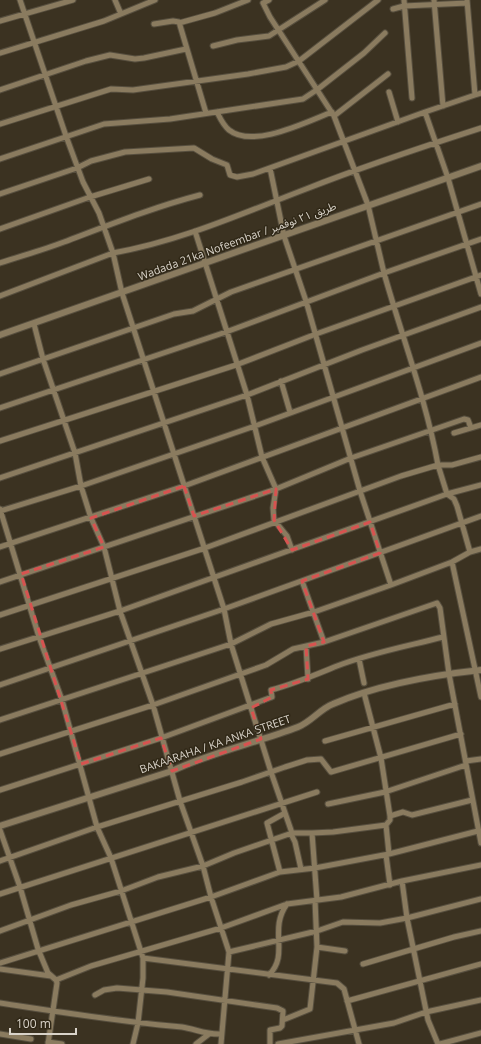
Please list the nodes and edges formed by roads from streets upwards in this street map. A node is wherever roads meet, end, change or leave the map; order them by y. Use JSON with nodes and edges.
{"nodes":[{"id":1,"x":20,"y":0,"type":"edge"},
{"id":2,"x":73,"y":0,"type":"edge"},
{"id":3,"x":115,"y":0,"type":"edge"},
{"id":4,"x":154,"y":0,"type":"edge"},
{"id":5,"x":248,"y":0,"type":"edge"},
{"id":6,"x":269,"y":0,"type":"edge"},
{"id":7,"x":325,"y":0,"type":"edge"},
{"id":8,"x":378,"y":0,"type":"edge"},
{"id":9,"x":467,"y":1,"type":"edge"},
{"id":10,"x":262,"y":2,"type":"edge"},
{"id":11,"x":434,"y":2,"type":"edge"},
{"id":12,"x":404,"y":3,"type":"edge"},
{"id":13,"x":393,"y":9,"type":"dead end"},
{"id":14,"x":23,"y":14,"type":"junction"},
{"id":15,"x":122,"y":14,"type":"junction"},
{"id":16,"x":0,"y":21,"type":"edge"},
{"id":17,"x":179,"y":23,"type":"junction"},
{"id":18,"x":154,"y":24,"type":"dead end"},
{"id":19,"x":279,"y":31,"type":"junction"},
{"id":20,"x":385,"y":33,"type":"dead end"},
{"id":21,"x":35,"y":42,"type":"junction"},
{"id":22,"x":213,"y":46,"type":"dead end"},
{"id":23,"x":186,"y":49,"type":"junction"},
{"id":24,"x":0,"y":53,"type":"edge"},
{"id":25,"x":300,"y":61,"type":"junction"},
{"id":26,"x":45,"y":74,"type":"junction"},
{"id":27,"x":388,"y":74,"type":"dead end"},
{"id":28,"x":197,"y":80,"type":"junction"},
{"id":29,"x":318,"y":89,"type":"junction"},
{"id":30,"x":0,"y":90,"type":"edge"},
{"id":31,"x":389,"y":92,"type":"dead end"},
{"id":32,"x":481,"y":93,"type":"edge"},
{"id":33,"x":475,"y":95,"type":"junction"},
{"id":34,"x":412,"y":98,"type":"dead end"},
{"id":35,"x":56,"y":105,"type":"junction"},
{"id":36,"x":443,"y":106,"type":"junction"},
{"id":37,"x":217,"y":112,"type":"junction"},
{"id":38,"x":425,"y":112,"type":"junction"},
{"id":39,"x":206,"y":113,"type":"junction"},
{"id":40,"x":333,"y":114,"type":"junction"},
{"id":41,"x":398,"y":122,"type":"junction"},
{"id":42,"x":0,"y":124,"type":"edge"},
{"id":43,"x":481,"y":128,"type":"edge"},
{"id":44,"x":66,"y":136,"type":"junction"},
{"id":45,"x":345,"y":141,"type":"junction"},
{"id":46,"x":434,"y":143,"type":"junction"},
{"id":47,"x":0,"y":159,"type":"edge"},
{"id":48,"x":481,"y":166,"type":"edge"},
{"id":49,"x":77,"y":168,"type":"junction"},
{"id":50,"x":270,"y":168,"type":"junction"},
{"id":51,"x":356,"y":171,"type":"junction"},
{"id":52,"x":448,"y":178,"type":"junction"},
{"id":53,"x":149,"y":179,"type":"dead end"},
{"id":54,"x":0,"y":194,"type":"edge"},
{"id":55,"x":200,"y":195,"type":"dead end"},
{"id":56,"x":90,"y":197,"type":"junction"},
{"id":57,"x":276,"y":200,"type":"junction"},
{"id":58,"x":481,"y":204,"type":"edge"},
{"id":59,"x":368,"y":205,"type":"junction"},
{"id":60,"x":457,"y":212,"type":"junction"},
{"id":61,"x":104,"y":226,"type":"junction"},
{"id":62,"x":0,"y":229,"type":"edge"},
{"id":63,"x":195,"y":231,"type":"junction"},
{"id":64,"x":284,"y":236,"type":"junction"},
{"id":65,"x":481,"y":239,"type":"edge"},
{"id":66,"x":377,"y":240,"type":"junction"},
{"id":67,"x":466,"y":244,"type":"junction"},
{"id":68,"x":113,"y":252,"type":"junction"},
{"id":69,"x":0,"y":263,"type":"edge"},
{"id":70,"x":206,"y":264,"type":"junction"},
{"id":71,"x":295,"y":269,"type":"junction"},
{"id":72,"x":384,"y":273,"type":"junction"},
{"id":73,"x":478,"y":276,"type":"edge"},
{"id":74,"x":122,"y":293,"type":"junction"},
{"id":75,"x":481,"y":294,"type":"edge"},
{"id":76,"x":0,"y":296,"type":"edge"},
{"id":77,"x":218,"y":299,"type":"junction"},
{"id":78,"x":306,"y":301,"type":"junction"},
{"id":79,"x":393,"y":306,"type":"junction"},
{"id":80,"x":481,"y":308,"type":"edge"},
{"id":81,"x":34,"y":324,"type":"junction"},
{"id":82,"x":133,"y":328,"type":"junction"},
{"id":83,"x":226,"y":332,"type":"junction"},
{"id":84,"x":316,"y":334,"type":"junction"},
{"id":85,"x":402,"y":335,"type":"junction"},
{"id":86,"x":0,"y":336,"type":"edge"},
{"id":87,"x":481,"y":343,"type":"edge"},
{"id":88,"x":42,"y":359,"type":"junction"},
{"id":89,"x":144,"y":359,"type":"junction"},
{"id":90,"x":236,"y":365,"type":"junction"},
{"id":91,"x":325,"y":365,"type":"junction"},
{"id":92,"x":413,"y":366,"type":"junction"},
{"id":93,"x":0,"y":374,"type":"edge"},
{"id":94,"x":481,"y":377,"type":"edge"},
{"id":95,"x":281,"y":381,"type":"junction"},
{"id":96,"x":53,"y":390,"type":"junction"},
{"id":97,"x":153,"y":391,"type":"junction"},
{"id":98,"x":247,"y":395,"type":"junction"},
{"id":99,"x":334,"y":396,"type":"junction"},
{"id":100,"x":423,"y":398,"type":"junction"},
{"id":101,"x":0,"y":408,"type":"edge"},
{"id":102,"x":290,"y":412,"type":"junction"},
{"id":103,"x":64,"y":421,"type":"junction"},
{"id":104,"x":163,"y":423,"type":"junction"},
{"id":105,"x":481,"y":425,"type":"edge"},
{"id":106,"x":255,"y":426,"type":"junction"},
{"id":107,"x":342,"y":428,"type":"junction"},
{"id":108,"x":471,"y":428,"type":"junction"},
{"id":109,"x":432,"y":430,"type":"junction"},
{"id":110,"x":454,"y":433,"type":"dead end"},
{"id":111,"x":0,"y":441,"type":"edge"},
{"id":112,"x":75,"y":453,"type":"junction"},
{"id":113,"x":174,"y":454,"type":"junction"},
{"id":114,"x":262,"y":457,"type":"junction"},
{"id":115,"x":481,"y":457,"type":"edge"},
{"id":116,"x":351,"y":458,"type":"junction"},
{"id":117,"x":438,"y":465,"type":"junction"},
{"id":118,"x":0,"y":478,"type":"edge"},
{"id":119,"x":481,"y":485,"type":"edge"},
{"id":120,"x":81,"y":486,"type":"junction"},
{"id":121,"x":184,"y":486,"type":"junction"},
{"id":122,"x":276,"y":489,"type":"junction"},
{"id":123,"x":360,"y":491,"type":"junction"},
{"id":124,"x":447,"y":494,"type":"junction"},
{"id":125,"x":0,"y":510,"type":"edge"},
{"id":126,"x":194,"y":516,"type":"junction"},
{"id":127,"x":481,"y":516,"type":"edge"},
{"id":128,"x":91,"y":518,"type":"junction"},
{"id":129,"x":275,"y":521,"type":"junction"},
{"id":130,"x":370,"y":522,"type":"junction"},
{"id":131,"x":463,"y":524,"type":"junction"},
{"id":132,"x":11,"y":544,"type":"junction"},
{"id":133,"x":0,"y":547,"type":"edge"},
{"id":134,"x":104,"y":547,"type":"junction"},
{"id":135,"x":205,"y":548,"type":"junction"},
{"id":136,"x":481,"y":549,"type":"edge"},
{"id":137,"x":292,"y":550,"type":"junction"},
{"id":138,"x":470,"y":552,"type":"junction"},
{"id":139,"x":380,"y":553,"type":"junction"},
{"id":140,"x":452,"y":562,"type":"junction"},
{"id":141,"x":21,"y":574,"type":"junction"},
{"id":142,"x":111,"y":578,"type":"junction"},
{"id":143,"x":213,"y":578,"type":"junction"},
{"id":144,"x":302,"y":581,"type":"junction"},
{"id":145,"x":0,"y":582,"type":"edge"},
{"id":146,"x":391,"y":585,"type":"junction"},
{"id":147,"x":30,"y":605,"type":"junction"},
{"id":148,"x":224,"y":609,"type":"junction"},
{"id":149,"x":120,"y":611,"type":"junction"},
{"id":150,"x":314,"y":612,"type":"junction"},
{"id":151,"x":0,"y":615,"type":"edge"},
{"id":152,"x":39,"y":637,"type":"junction"},
{"id":153,"x":443,"y":637,"type":"junction"},
{"id":154,"x":131,"y":641,"type":"junction"},
{"id":155,"x":324,"y":642,"type":"junction"},
{"id":156,"x":231,"y":644,"type":"junction"},
{"id":157,"x":306,"y":646,"type":"junction"},
{"id":158,"x":0,"y":649,"type":"edge"},
{"id":159,"x":359,"y":659,"type":"junction"},
{"id":160,"x":51,"y":667,"type":"junction"},
{"id":161,"x":478,"y":670,"type":"edge"},
{"id":162,"x":141,"y":672,"type":"junction"},
{"id":163,"x":240,"y":674,"type":"junction"},
{"id":164,"x":449,"y":674,"type":"junction"},
{"id":165,"x":308,"y":679,"type":"junction"},
{"id":166,"x":364,"y":683,"type":"dead end"},
{"id":167,"x":0,"y":685,"type":"edge"},
{"id":168,"x":364,"y":694,"type":"junction"},
{"id":169,"x":481,"y":697,"type":"edge"},
{"id":170,"x":62,"y":700,"type":"junction"},
{"id":171,"x":455,"y":704,"type":"junction"},
{"id":172,"x":153,"y":705,"type":"junction"},
{"id":173,"x":250,"y":706,"type":"junction"},
{"id":174,"x":0,"y":720,"type":"edge"},
{"id":175,"x":373,"y":726,"type":"junction"},
{"id":176,"x":70,"y":732,"type":"junction"},
{"id":177,"x":461,"y":734,"type":"junction"},
{"id":178,"x":161,"y":738,"type":"junction"},
{"id":179,"x":261,"y":739,"type":"junction"},
{"id":180,"x":325,"y":741,"type":"dead end"},
{"id":181,"x":0,"y":754,"type":"edge"},
{"id":182,"x":380,"y":758,"type":"junction"},
{"id":183,"x":481,"y":759,"type":"edge"},
{"id":184,"x":466,"y":763,"type":"junction"},
{"id":185,"x":80,"y":764,"type":"junction"},
{"id":186,"x":172,"y":771,"type":"junction"},
{"id":187,"x":271,"y":772,"type":"junction"},
{"id":188,"x":0,"y":790,"type":"edge"},
{"id":189,"x":317,"y":792,"type":"dead end"},
{"id":190,"x":385,"y":792,"type":"junction"},
{"id":191,"x":90,"y":796,"type":"junction"},
{"id":192,"x":472,"y":800,"type":"junction"},
{"id":193,"x":180,"y":801,"type":"junction"},
{"id":194,"x":283,"y":804,"type":"junction"},
{"id":195,"x":328,"y":804,"type":"dead end"},
{"id":196,"x":285,"y":813,"type":"junction"},
{"id":197,"x":390,"y":816,"type":"junction"},
{"id":198,"x":386,"y":825,"type":"junction"},
{"id":199,"x":0,"y":826,"type":"edge"},
{"id":200,"x":98,"y":827,"type":"junction"},
{"id":201,"x":0,"y":830,"type":"edge"},
{"id":202,"x":478,"y":831,"type":"junction"},
{"id":203,"x":291,"y":833,"type":"junction"},
{"id":204,"x":312,"y":833,"type":"junction"},
{"id":205,"x":191,"y":834,"type":"junction"},
{"id":206,"x":272,"y":840,"type":"junction"},
{"id":207,"x":481,"y":844,"type":"edge"},
{"id":208,"x":388,"y":854,"type":"junction"},
{"id":209,"x":10,"y":858,"type":"junction"},
{"id":210,"x":111,"y":858,"type":"junction"},
{"id":211,"x":0,"y":861,"type":"edge"},
{"id":212,"x":481,"y":865,"type":"edge"},
{"id":213,"x":203,"y":866,"type":"junction"},
{"id":214,"x":315,"y":868,"type":"junction"},
{"id":215,"x":301,"y":869,"type":"junction"},
{"id":216,"x":280,"y":872,"type":"junction"},
{"id":217,"x":402,"y":881,"type":"junction"},
{"id":218,"x":390,"y":885,"type":"junction"},
{"id":219,"x":20,"y":887,"type":"junction"},
{"id":220,"x":121,"y":891,"type":"junction"},
{"id":221,"x":0,"y":894,"type":"edge"},
{"id":222,"x":211,"y":897,"type":"junction"},
{"id":223,"x":316,"y":900,"type":"junction"},
{"id":224,"x":481,"y":900,"type":"edge"},
{"id":225,"x":288,"y":904,"type":"junction"},
{"id":226,"x":407,"y":918,"type":"junction"},
{"id":227,"x":30,"y":921,"type":"junction"},
{"id":228,"x":130,"y":921,"type":"junction"},
{"id":229,"x":221,"y":928,"type":"junction"},
{"id":230,"x":0,"y":930,"type":"edge"},
{"id":231,"x":317,"y":931,"type":"junction"},
{"id":232,"x":481,"y":931,"type":"edge"},
{"id":233,"x":277,"y":940,"type":"junction"},
{"id":234,"x":317,"y":947,"type":"junction"},
{"id":235,"x":413,"y":950,"type":"junction"},
{"id":236,"x":39,"y":951,"type":"junction"},
{"id":237,"x":346,"y":951,"type":"dead end"},
{"id":238,"x":140,"y":952,"type":"junction"},
{"id":239,"x":229,"y":952,"type":"junction"},
{"id":240,"x":143,"y":958,"type":"junction"},
{"id":241,"x":0,"y":963,"type":"edge"},
{"id":242,"x":364,"y":964,"type":"dead end"},
{"id":243,"x":481,"y":964,"type":"edge"},
{"id":244,"x":0,"y":969,"type":"edge"},
{"id":245,"x":228,"y":970,"type":"junction"},
{"id":246,"x":51,"y":976,"type":"junction"},
{"id":247,"x":269,"y":976,"type":"junction"},
{"id":248,"x":56,"y":980,"type":"junction"},
{"id":249,"x":314,"y":981,"type":"junction"},
{"id":250,"x":421,"y":982,"type":"junction"},
{"id":251,"x":142,"y":990,"type":"junction"},
{"id":252,"x":95,"y":995,"type":"dead end"},
{"id":253,"x":224,"y":1000,"type":"junction"},
{"id":254,"x":481,"y":1000,"type":"edge"},
{"id":255,"x":348,"y":1001,"type":"junction"},
{"id":256,"x":0,"y":1003,"type":"edge"},
{"id":257,"x":52,"y":1011,"type":"junction"},
{"id":258,"x":426,"y":1012,"type":"junction"},
{"id":259,"x":283,"y":1020,"type":"junction"},
{"id":260,"x":138,"y":1023,"type":"junction"},
{"id":261,"x":355,"y":1030,"type":"junction"},
{"id":262,"x":481,"y":1033,"type":"edge"},
{"id":263,"x":0,"y":1034,"type":"edge"},
{"id":264,"x":209,"y":1034,"type":"junction"},
{"id":265,"x":221,"y":1034,"type":"junction"},
{"id":266,"x":31,"y":1039,"type":"dead end"},
{"id":267,"x":48,"y":1043,"type":"edge"},
{"id":268,"x":62,"y":1044,"type":"edge"},
{"id":269,"x":133,"y":1044,"type":"edge"},
{"id":270,"x":196,"y":1044,"type":"edge"},
{"id":271,"x":221,"y":1044,"type":"edge"},
{"id":272,"x":270,"y":1044,"type":"edge"},
{"id":273,"x":278,"y":1044,"type":"edge"},
{"id":274,"x":359,"y":1044,"type":"edge"},
{"id":275,"x":439,"y":1044,"type":"edge"}],
"edges":[{"from":1,"to":14,"type":"street"},
{"from":2,"to":14,"type":"street"},
{"from":3,"to":15,"type":"street"},
{"from":4,"to":15,"type":"street"},
{"from":5,"to":17,"type":"street"},
{"from":6,"to":10,"type":"street"},
{"from":7,"to":19,"type":"street"},
{"from":8,"to":25,"type":"street"},
{"from":9,"to":11,"type":"street"},
{"from":9,"to":33,"type":"street"},
{"from":10,"to":19,"type":"street"},
{"from":11,"to":12,"type":"street"},
{"from":11,"to":36,"type":"street"},
{"from":12,"to":13,"type":"street"},
{"from":12,"to":34,"type":"street"},
{"from":14,"to":16,"type":"street"},
{"from":14,"to":21,"type":"street"},
{"from":15,"to":21,"type":"street"},
{"from":17,"to":18,"type":"street"},
{"from":17,"to":23,"type":"street"},
{"from":19,"to":22,"type":"street"},
{"from":19,"to":25,"type":"street"},
{"from":20,"to":29,"type":"street"},
{"from":21,"to":24,"type":"street"},
{"from":21,"to":26,"type":"street"},
{"from":23,"to":26,"type":"street"},
{"from":23,"to":28,"type":"street"},
{"from":25,"to":28,"type":"street"},
{"from":25,"to":29,"type":"street"},
{"from":26,"to":30,"type":"street"},
{"from":26,"to":35,"type":"street"},
{"from":27,"to":40,"type":"street"},
{"from":28,"to":35,"type":"street"},
{"from":28,"to":39,"type":"street"},
{"from":29,"to":37,"type":"street"},
{"from":29,"to":40,"type":"street"},
{"from":31,"to":41,"type":"street"},
{"from":32,"to":33,"type":"street"},
{"from":33,"to":36,"type":"street"},
{"from":35,"to":42,"type":"street"},
{"from":35,"to":44,"type":"street"},
{"from":36,"to":38,"type":"street"},
{"from":37,"to":39,"type":"street"},
{"from":37,"to":40,"type":"street"},
{"from":38,"to":41,"type":"street"},
{"from":38,"to":46,"type":"street"},
{"from":39,"to":44,"type":"street"},
{"from":40,"to":45,"type":"street"},
{"from":41,"to":45,"type":"street"},
{"from":43,"to":46,"type":"street"},
{"from":44,"to":47,"type":"street"},
{"from":44,"to":49,"type":"street"},
{"from":45,"to":50,"type":"street"},
{"from":45,"to":51,"type":"street"},
{"from":46,"to":51,"type":"street"},
{"from":46,"to":52,"type":"street"},
{"from":48,"to":52,"type":"street","name":"Wadada 21ka Nofeembar / طريق ٢١ نوفمبر"},
{"from":49,"to":50,"type":"street"},
{"from":49,"to":54,"type":"street"},
{"from":49,"to":56,"type":"street"},
{"from":50,"to":57,"type":"street"},
{"from":51,"to":57,"type":"street"},
{"from":51,"to":59,"type":"street"},
{"from":52,"to":59,"type":"street","name":"Wadada 21ka Nofeembar / طريق ٢١ نوفمبر"},
{"from":52,"to":60,"type":"street"},
{"from":53,"to":56,"type":"street"},
{"from":55,"to":61,"type":"street"},
{"from":56,"to":61,"type":"street"},
{"from":56,"to":62,"type":"street"},
{"from":57,"to":63,"type":"street"},
{"from":57,"to":64,"type":"street"},
{"from":58,"to":60,"type":"street"},
{"from":59,"to":64,"type":"street","name":"Wadada 21ka Nofeembar / طريق ٢١ نوفمبر"},
{"from":59,"to":66,"type":"street"},
{"from":60,"to":66,"type":"street"},
{"from":60,"to":67,"type":"street"},
{"from":61,"to":68,"type":"street"},
{"from":61,"to":69,"type":"street"},
{"from":63,"to":68,"type":"street"},
{"from":63,"to":70,"type":"street"},
{"from":64,"to":70,"type":"street","name":"Wadada 21ka Nofeembar / طريق ٢١ نوفمبر"},
{"from":64,"to":71,"type":"street"},
{"from":65,"to":67,"type":"street"},
{"from":66,"to":71,"type":"street"},
{"from":66,"to":72,"type":"street"},
{"from":67,"to":72,"type":"street"},
{"from":67,"to":73,"type":"street"},
{"from":68,"to":74,"type":"street"},
{"from":68,"to":76,"type":"street"},
{"from":70,"to":74,"type":"street","name":"Wadada 21ka Nofeembar / طريق ٢١ نوفمبر"},
{"from":70,"to":77,"type":"street"},
{"from":71,"to":77,"type":"street"},
{"from":71,"to":78,"type":"street"},
{"from":72,"to":78,"type":"street"},
{"from":72,"to":79,"type":"street"},
{"from":73,"to":75,"type":"street"},
{"from":73,"to":79,"type":"street"},
{"from":74,"to":81,"type":"street","name":"Wadada 21ka Nofeembar / طريق ٢١ نوفمبر"},
{"from":74,"to":82,"type":"street"},
{"from":77,"to":82,"type":"street"},
{"from":77,"to":83,"type":"street"},
{"from":78,"to":83,"type":"street"},
{"from":78,"to":84,"type":"street"},
{"from":79,"to":84,"type":"street"},
{"from":79,"to":85,"type":"street"},
{"from":80,"to":85,"type":"street"},
{"from":81,"to":86,"type":"street","name":"Wadada 21ka Nofeembar / طريق ٢١ نوفمبر"},
{"from":81,"to":88,"type":"street"},
{"from":82,"to":88,"type":"street"},
{"from":82,"to":89,"type":"street"},
{"from":83,"to":89,"type":"street"},
{"from":83,"to":90,"type":"street"},
{"from":84,"to":90,"type":"street"},
{"from":84,"to":91,"type":"street"},
{"from":85,"to":91,"type":"street"},
{"from":85,"to":92,"type":"street"},
{"from":87,"to":92,"type":"street"},
{"from":88,"to":93,"type":"street"},
{"from":88,"to":96,"type":"street"},
{"from":89,"to":96,"type":"street"},
{"from":89,"to":97,"type":"street"},
{"from":90,"to":97,"type":"street"},
{"from":90,"to":98,"type":"street"},
{"from":91,"to":95,"type":"street"},
{"from":91,"to":99,"type":"street"},
{"from":92,"to":99,"type":"street"},
{"from":92,"to":100,"type":"street"},
{"from":94,"to":100,"type":"street"},
{"from":95,"to":98,"type":"street"},
{"from":95,"to":102,"type":"street"},
{"from":96,"to":101,"type":"street"},
{"from":96,"to":103,"type":"street"},
{"from":97,"to":103,"type":"street"},
{"from":97,"to":104,"type":"street"},
{"from":98,"to":104,"type":"street"},
{"from":98,"to":106,"type":"street"},
{"from":99,"to":102,"type":"street"},
{"from":99,"to":107,"type":"street"},
{"from":100,"to":107,"type":"street"},
{"from":100,"to":109,"type":"street"},
{"from":102,"to":106,"type":"street"},
{"from":103,"to":111,"type":"street"},
{"from":103,"to":112,"type":"street"},
{"from":104,"to":112,"type":"street"},
{"from":104,"to":113,"type":"street"},
{"from":105,"to":108,"type":"street"},
{"from":106,"to":113,"type":"street"},
{"from":106,"to":114,"type":"street"},
{"from":107,"to":114,"type":"street"},
{"from":107,"to":116,"type":"street"},
{"from":108,"to":109,"type":"street"},
{"from":108,"to":110,"type":"street"},
{"from":109,"to":116,"type":"street"},
{"from":109,"to":117,"type":"street"},
{"from":112,"to":118,"type":"street"},
{"from":112,"to":120,"type":"street"},
{"from":113,"to":120,"type":"street"},
{"from":113,"to":121,"type":"street"},
{"from":114,"to":121,"type":"street"},
{"from":114,"to":122,"type":"street"},
{"from":115,"to":117,"type":"street"},
{"from":116,"to":122,"type":"street"},
{"from":116,"to":123,"type":"street"},
{"from":117,"to":123,"type":"street"},
{"from":117,"to":124,"type":"street"},
{"from":119,"to":124,"type":"street"},
{"from":120,"to":125,"type":"street"},
{"from":120,"to":128,"type":"street"},
{"from":121,"to":126,"type":"street"},
{"from":121,"to":128,"type":"street"},
{"from":122,"to":126,"type":"street"},
{"from":122,"to":129,"type":"street"},
{"from":123,"to":129,"type":"street"},
{"from":123,"to":130,"type":"street"},
{"from":124,"to":130,"type":"street"},
{"from":124,"to":131,"type":"street"},
{"from":125,"to":132,"type":"street"},
{"from":126,"to":134,"type":"street"},
{"from":126,"to":135,"type":"street"},
{"from":127,"to":131,"type":"street"},
{"from":128,"to":132,"type":"street"},
{"from":128,"to":134,"type":"street"},
{"from":129,"to":135,"type":"street"},
{"from":129,"to":137,"type":"street"},
{"from":130,"to":137,"type":"street"},
{"from":130,"to":139,"type":"street"},
{"from":131,"to":138,"type":"street"},
{"from":131,"to":139,"type":"street"},
{"from":132,"to":133,"type":"street"},
{"from":132,"to":141,"type":"street"},
{"from":134,"to":141,"type":"street"},
{"from":134,"to":142,"type":"street"},
{"from":135,"to":142,"type":"street"},
{"from":135,"to":143,"type":"street"},
{"from":136,"to":138,"type":"street"},
{"from":137,"to":143,"type":"street"},
{"from":138,"to":140,"type":"street"},
{"from":139,"to":144,"type":"street"},
{"from":139,"to":146,"type":"street"},
{"from":140,"to":146,"type":"street"},
{"from":140,"to":161,"type":"street"},
{"from":141,"to":145,"type":"street"},
{"from":141,"to":147,"type":"street"},
{"from":142,"to":147,"type":"street"},
{"from":142,"to":149,"type":"street"},
{"from":143,"to":148,"type":"street"},
{"from":143,"to":149,"type":"street"},
{"from":144,"to":148,"type":"street"},
{"from":144,"to":150,"type":"street"},
{"from":146,"to":150,"type":"street"},
{"from":147,"to":151,"type":"street"},
{"from":147,"to":152,"type":"street"},
{"from":148,"to":154,"type":"street"},
{"from":148,"to":156,"type":"street"},
{"from":149,"to":152,"type":"street"},
{"from":149,"to":154,"type":"street"},
{"from":150,"to":155,"type":"street"},
{"from":150,"to":156,"type":"street"},
{"from":152,"to":158,"type":"street"},
{"from":152,"to":160,"type":"street"},
{"from":153,"to":155,"type":"street"},
{"from":153,"to":159,"type":"street"},
{"from":153,"to":164,"type":"street"},
{"from":154,"to":160,"type":"street"},
{"from":154,"to":162,"type":"street"},
{"from":155,"to":157,"type":"street"},
{"from":156,"to":162,"type":"street"},
{"from":156,"to":163,"type":"street"},
{"from":157,"to":163,"type":"street"},
{"from":157,"to":165,"type":"street"},
{"from":159,"to":165,"type":"street"},
{"from":159,"to":166,"type":"street"},
{"from":160,"to":167,"type":"street"},
{"from":160,"to":170,"type":"street"},
{"from":161,"to":164,"type":"street","name":"BAKAARAHA / KA ANKA STREET"},
{"from":161,"to":169,"type":"street"},
{"from":162,"to":170,"type":"street"},
{"from":162,"to":172,"type":"street"},
{"from":163,"to":172,"type":"street"},
{"from":163,"to":173,"type":"street"},
{"from":164,"to":168,"type":"street","name":"BAKAARAHA / KA ANKA STREET"},
{"from":164,"to":171,"type":"street"},
{"from":165,"to":173,"type":"street"},
{"from":168,"to":175,"type":"street"},
{"from":168,"to":179,"type":"street","name":"BAKAARAHA / KA ANKA STREET"},
{"from":170,"to":174,"type":"street"},
{"from":170,"to":176,"type":"street"},
{"from":171,"to":175,"type":"street"},
{"from":171,"to":177,"type":"street"},
{"from":172,"to":176,"type":"street"},
{"from":172,"to":178,"type":"street"},
{"from":173,"to":178,"type":"street"},
{"from":173,"to":179,"type":"street"},
{"from":175,"to":180,"type":"street"},
{"from":175,"to":182,"type":"street"},
{"from":176,"to":181,"type":"street"},
{"from":176,"to":185,"type":"street"},
{"from":177,"to":182,"type":"street"},
{"from":177,"to":184,"type":"street"},
{"from":178,"to":185,"type":"street"},
{"from":178,"to":186,"type":"street"},
{"from":179,"to":186,"type":"street","name":"BAKAARAHA / KA ANKA STREET"},
{"from":179,"to":187,"type":"street"},
{"from":182,"to":187,"type":"street"},
{"from":182,"to":190,"type":"street"},
{"from":183,"to":184,"type":"street"},
{"from":184,"to":190,"type":"street"},
{"from":184,"to":192,"type":"street"},
{"from":185,"to":188,"type":"street"},
{"from":185,"to":191,"type":"street"},
{"from":186,"to":191,"type":"street","name":"BAKAARAHA / KA ANKA STREET"},
{"from":186,"to":193,"type":"street"},
{"from":187,"to":193,"type":"street"},
{"from":187,"to":194,"type":"street"},
{"from":189,"to":194,"type":"street"},
{"from":190,"to":195,"type":"street"},
{"from":190,"to":197,"type":"street"},
{"from":191,"to":199,"type":"street","name":"BAKAARAHA / KA ANKA STREET"},
{"from":191,"to":200,"type":"street"},
{"from":192,"to":197,"type":"street"},
{"from":192,"to":202,"type":"street"},
{"from":193,"to":200,"type":"street"},
{"from":193,"to":205,"type":"street"},
{"from":194,"to":196,"type":"street"},
{"from":194,"to":205,"type":"street"},
{"from":196,"to":203,"type":"street"},
{"from":196,"to":206,"type":"street"},
{"from":197,"to":198,"type":"street"},
{"from":198,"to":204,"type":"street"},
{"from":198,"to":208,"type":"street"},
{"from":200,"to":209,"type":"street"},
{"from":200,"to":210,"type":"street"},
{"from":201,"to":209,"type":"street"},
{"from":202,"to":207,"type":"street"},
{"from":202,"to":208,"type":"street"},
{"from":203,"to":204,"type":"street"},
{"from":203,"to":206,"type":"street"},
{"from":203,"to":215,"type":"street"},
{"from":204,"to":214,"type":"street"},
{"from":205,"to":210,"type":"street"},
{"from":205,"to":213,"type":"street"},
{"from":206,"to":213,"type":"street"},
{"from":206,"to":216,"type":"street"},
{"from":208,"to":214,"type":"street"},
{"from":208,"to":218,"type":"street"},
{"from":209,"to":211,"type":"street"},
{"from":209,"to":219,"type":"street"},
{"from":210,"to":219,"type":"street"},
{"from":210,"to":220,"type":"street"},
{"from":212,"to":217,"type":"street"},
{"from":213,"to":220,"type":"street"},
{"from":213,"to":222,"type":"street"},
{"from":214,"to":215,"type":"street"},
{"from":214,"to":223,"type":"street"},
{"from":215,"to":216,"type":"street"},
{"from":216,"to":222,"type":"street"},
{"from":217,"to":218,"type":"street"},
{"from":217,"to":226,"type":"street"},
{"from":218,"to":223,"type":"street"},
{"from":219,"to":221,"type":"street"},
{"from":219,"to":227,"type":"street"},
{"from":220,"to":227,"type":"street"},
{"from":220,"to":228,"type":"street"},
{"from":222,"to":228,"type":"street"},
{"from":222,"to":229,"type":"street"},
{"from":223,"to":225,"type":"street"},
{"from":223,"to":231,"type":"street"},
{"from":224,"to":226,"type":"street"},
{"from":225,"to":229,"type":"street"},
{"from":225,"to":233,"type":"street"},
{"from":226,"to":231,"type":"street"},
{"from":226,"to":235,"type":"street"},
{"from":227,"to":230,"type":"street"},
{"from":227,"to":236,"type":"street"},
{"from":228,"to":236,"type":"street"},
{"from":228,"to":238,"type":"street"},
{"from":229,"to":238,"type":"street"},
{"from":229,"to":239,"type":"street"},
{"from":231,"to":233,"type":"street"},
{"from":231,"to":234,"type":"street"},
{"from":232,"to":235,"type":"street"},
{"from":233,"to":239,"type":"street"},
{"from":233,"to":247,"type":"street"},
{"from":234,"to":237,"type":"street"},
{"from":234,"to":249,"type":"street"},
{"from":235,"to":242,"type":"street"},
{"from":235,"to":250,"type":"street"},
{"from":236,"to":241,"type":"street"},
{"from":236,"to":246,"type":"street"},
{"from":238,"to":240,"type":"street"},
{"from":238,"to":248,"type":"street"},
{"from":239,"to":245,"type":"street"},
{"from":240,"to":245,"type":"street"},
{"from":240,"to":251,"type":"street"},
{"from":243,"to":250,"type":"street"},
{"from":244,"to":246,"type":"street"},
{"from":245,"to":247,"type":"street"},
{"from":245,"to":253,"type":"street"},
{"from":246,"to":248,"type":"street"},
{"from":247,"to":249,"type":"street"},
{"from":248,"to":257,"type":"street"},
{"from":249,"to":255,"type":"street"},
{"from":249,"to":259,"type":"street"},
{"from":250,"to":255,"type":"street"},
{"from":250,"to":258,"type":"street"},
{"from":251,"to":252,"type":"street"},
{"from":251,"to":253,"type":"street"},
{"from":251,"to":260,"type":"street"},
{"from":253,"to":259,"type":"street"},
{"from":253,"to":265,"type":"street"},
{"from":254,"to":258,"type":"street"},
{"from":255,"to":261,"type":"street"},
{"from":256,"to":257,"type":"street"},
{"from":257,"to":260,"type":"street"},
{"from":257,"to":267,"type":"street"},
{"from":258,"to":261,"type":"street"},
{"from":258,"to":275,"type":"street"},
{"from":259,"to":272,"type":"street"},
{"from":260,"to":264,"type":"street"},
{"from":260,"to":269,"type":"street"},
{"from":261,"to":273,"type":"street"},
{"from":261,"to":274,"type":"street"},
{"from":262,"to":275,"type":"street"},
{"from":263,"to":266,"type":"street"},
{"from":264,"to":265,"type":"street"},
{"from":264,"to":270,"type":"street"},
{"from":265,"to":271,"type":"street"},
{"from":267,"to":268,"type":"street"}]}
